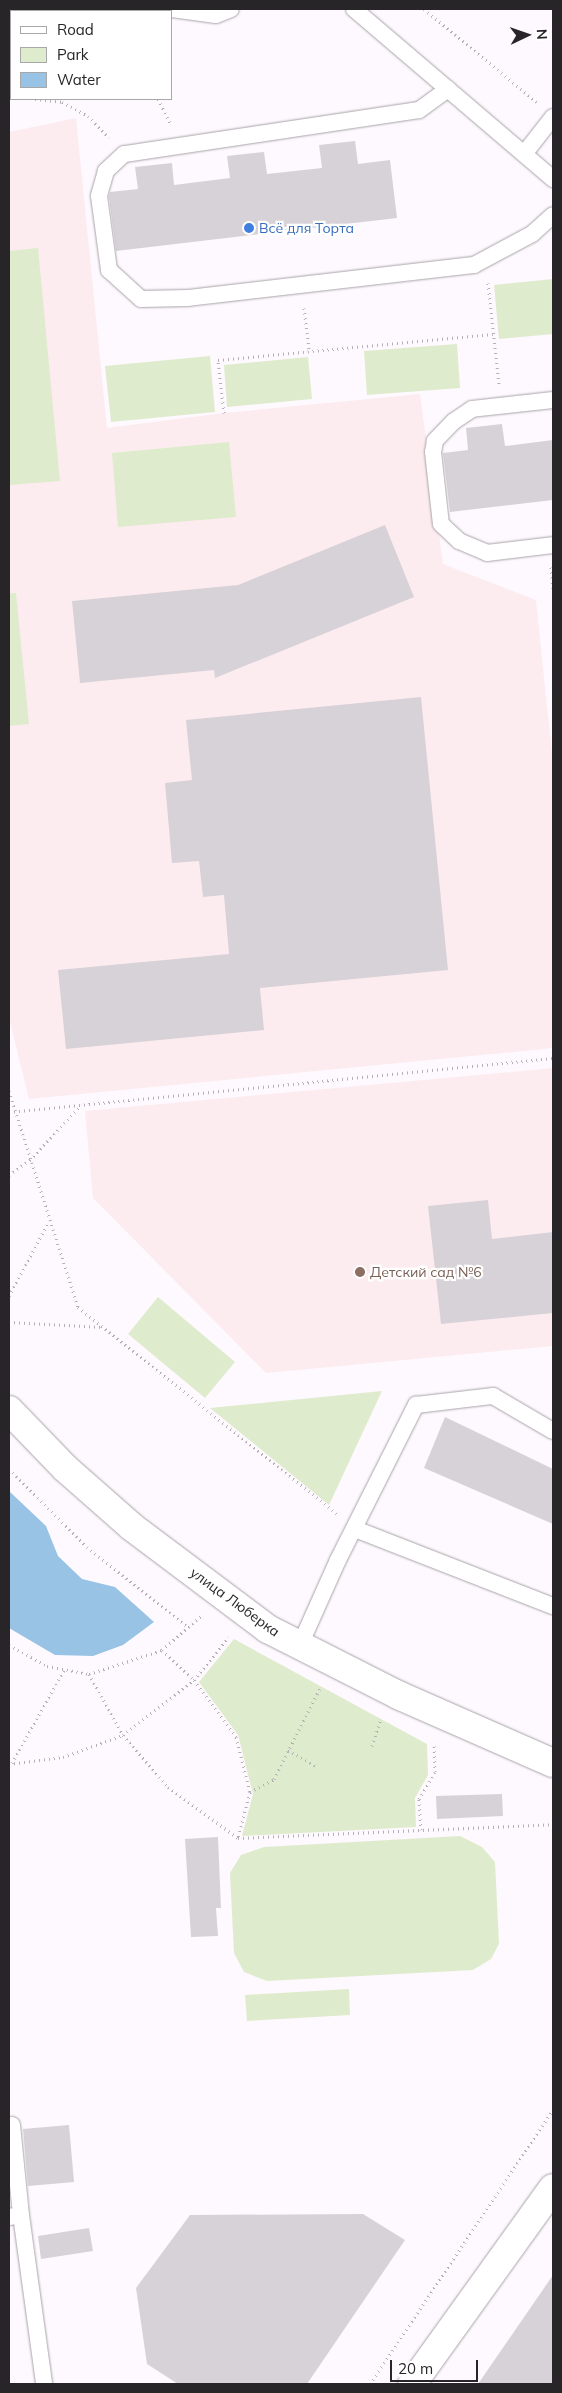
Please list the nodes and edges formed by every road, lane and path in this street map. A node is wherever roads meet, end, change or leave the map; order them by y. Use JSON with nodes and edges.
{"nodes":[{"id":1,"x":172,"y":9,"type":"edge"},
{"id":2,"x":231,"y":9,"type":"edge"},
{"id":3,"x":354,"y":9,"type":"edge"},
{"id":4,"x":424,"y":9,"type":"edge"},
{"id":5,"x":448,"y":89,"type":"junction"},
{"id":6,"x":44,"y":100,"type":"edge"},
{"id":7,"x":549,"y":113,"type":"edge"},
{"id":8,"x":124,"y":154,"type":"junction"},
{"id":9,"x":524,"y":154,"type":"junction"},
{"id":10,"x":553,"y":179,"type":"edge"},
{"id":11,"x":553,"y":215,"type":"edge"},
{"id":12,"x":486,"y":260,"type":"junction"},
{"id":13,"x":301,"y":284,"type":"junction"},
{"id":14,"x":493,"y":334,"type":"junction"},
{"id":15,"x":309,"y":349,"type":"junction"},
{"id":16,"x":553,"y":400,"type":"edge"},
{"id":17,"x":502,"y":406,"type":"junction"},
{"id":18,"x":224,"y":413,"type":"dead end"},
{"id":19,"x":553,"y":545,"type":"edge"},
{"id":20,"x":553,"y":1058,"type":"edge"},
{"id":21,"x":9,"y":1092,"type":"edge"},
{"id":22,"x":81,"y":1105,"type":"junction"},
{"id":23,"x":9,"y":1112,"type":"edge"},
{"id":24,"x":14,"y":1112,"type":"junction"},
{"id":25,"x":30,"y":1160,"type":"junction"},
{"id":26,"x":9,"y":1175,"type":"edge"},
{"id":27,"x":50,"y":1220,"type":"junction"},
{"id":28,"x":9,"y":1296,"type":"edge"},
{"id":29,"x":9,"y":1322,"type":"edge"},
{"id":30,"x":103,"y":1327,"type":"junction"},
{"id":31,"x":9,"y":1410,"type":"edge"},
{"id":32,"x":553,"y":1431,"type":"edge"},
{"id":33,"x":9,"y":1469,"type":"edge"},
{"id":34,"x":355,"y":1529,"type":"junction"},
{"id":35,"x":553,"y":1606,"type":"edge"},
{"id":36,"x":204,"y":1613,"type":"dead end"},
{"id":37,"x":188,"y":1627,"type":"junction"},
{"id":38,"x":233,"y":1632,"type":"dead end"},
{"id":39,"x":300,"y":1645,"type":"junction"},
{"id":40,"x":9,"y":1646,"type":"edge"},
{"id":41,"x":162,"y":1650,"type":"junction"},
{"id":42,"x":64,"y":1670,"type":"junction"},
{"id":43,"x":89,"y":1674,"type":"junction"},
{"id":44,"x":194,"y":1680,"type":"junction"},
{"id":45,"x":322,"y":1685,"type":"dead end"},
{"id":46,"x":382,"y":1715,"type":"dead end"},
{"id":47,"x":123,"y":1735,"type":"junction"},
{"id":48,"x":434,"y":1737,"type":"dead end"},
{"id":49,"x":372,"y":1746,"type":"dead end"},
{"id":50,"x":288,"y":1750,"type":"junction"},
{"id":51,"x":553,"y":1763,"type":"edge"},
{"id":52,"x":10,"y":1764,"type":"edge"},
{"id":53,"x":316,"y":1766,"type":"dead end"},
{"id":54,"x":250,"y":1792,"type":"junction"},
{"id":55,"x":553,"y":1824,"type":"edge"},
{"id":56,"x":420,"y":1830,"type":"junction"},
{"id":57,"x":238,"y":1838,"type":"junction"},
{"id":58,"x":553,"y":2110,"type":"edge"},
{"id":59,"x":12,"y":2125,"type":"dead end"},
{"id":60,"x":553,"y":2188,"type":"edge"},
{"id":61,"x":15,"y":2216,"type":"edge"},
{"id":62,"x":44,"y":2384,"type":"edge"},
{"id":63,"x":370,"y":2384,"type":"edge"},
{"id":64,"x":412,"y":2384,"type":"edge"}],
"edges":[{"from":1,"to":2,"type":"lane"},
{"from":3,"to":5,"type":"lane"},
{"from":4,"to":7,"type":"path"},
{"from":5,"to":8,"type":"lane"},
{"from":5,"to":9,"type":"lane"},
{"from":6,"to":8,"type":"path"},
{"from":7,"to":9,"type":"lane"},
{"from":8,"to":13,"type":"lane"},
{"from":9,"to":10,"type":"lane"},
{"from":11,"to":12,"type":"lane"},
{"from":12,"to":13,"type":"lane"},
{"from":12,"to":14,"type":"path"},
{"from":13,"to":15,"type":"path"},
{"from":14,"to":15,"type":"path"},
{"from":14,"to":17,"type":"path"},
{"from":15,"to":18,"type":"path"},
{"from":16,"to":17,"type":"lane"},
{"from":17,"to":19,"type":"lane"},
{"from":20,"to":22,"type":"path"},
{"from":21,"to":24,"type":"path"},
{"from":22,"to":24,"type":"path"},
{"from":22,"to":25,"type":"path"},
{"from":23,"to":24,"type":"path"},
{"from":24,"to":25,"type":"path"},
{"from":25,"to":26,"type":"path"},
{"from":25,"to":27,"type":"path"},
{"from":27,"to":28,"type":"path"},
{"from":27,"to":30,"type":"path"},
{"from":29,"to":30,"type":"path"},
{"from":30,"to":34,"type":"path"},
{"from":31,"to":39,"type":"street","name":"улица Люберка"},
{"from":32,"to":34,"type":"lane"},
{"from":33,"to":37,"type":"path"},
{"from":34,"to":35,"type":"lane"},
{"from":34,"to":39,"type":"lane"},
{"from":36,"to":37,"type":"path"},
{"from":37,"to":41,"type":"path"},
{"from":38,"to":44,"type":"path"},
{"from":39,"to":51,"type":"street","name":"улица Люберка"},
{"from":40,"to":42,"type":"path"},
{"from":41,"to":43,"type":"path"},
{"from":41,"to":44,"type":"path"},
{"from":42,"to":43,"type":"path"},
{"from":42,"to":52,"type":"path"},
{"from":43,"to":47,"type":"path"},
{"from":44,"to":47,"type":"path"},
{"from":44,"to":54,"type":"path"},
{"from":45,"to":50,"type":"path"},
{"from":46,"to":49,"type":"path"},
{"from":47,"to":52,"type":"path"},
{"from":47,"to":57,"type":"path"},
{"from":48,"to":56,"type":"path"},
{"from":50,"to":53,"type":"path"},
{"from":50,"to":54,"type":"path"},
{"from":54,"to":57,"type":"path"},
{"from":55,"to":56,"type":"path"},
{"from":56,"to":57,"type":"path"},
{"from":58,"to":63,"type":"path"},
{"from":59,"to":61,"type":"lane"},
{"from":60,"to":64,"type":"street"},
{"from":61,"to":62,"type":"lane"}]}
